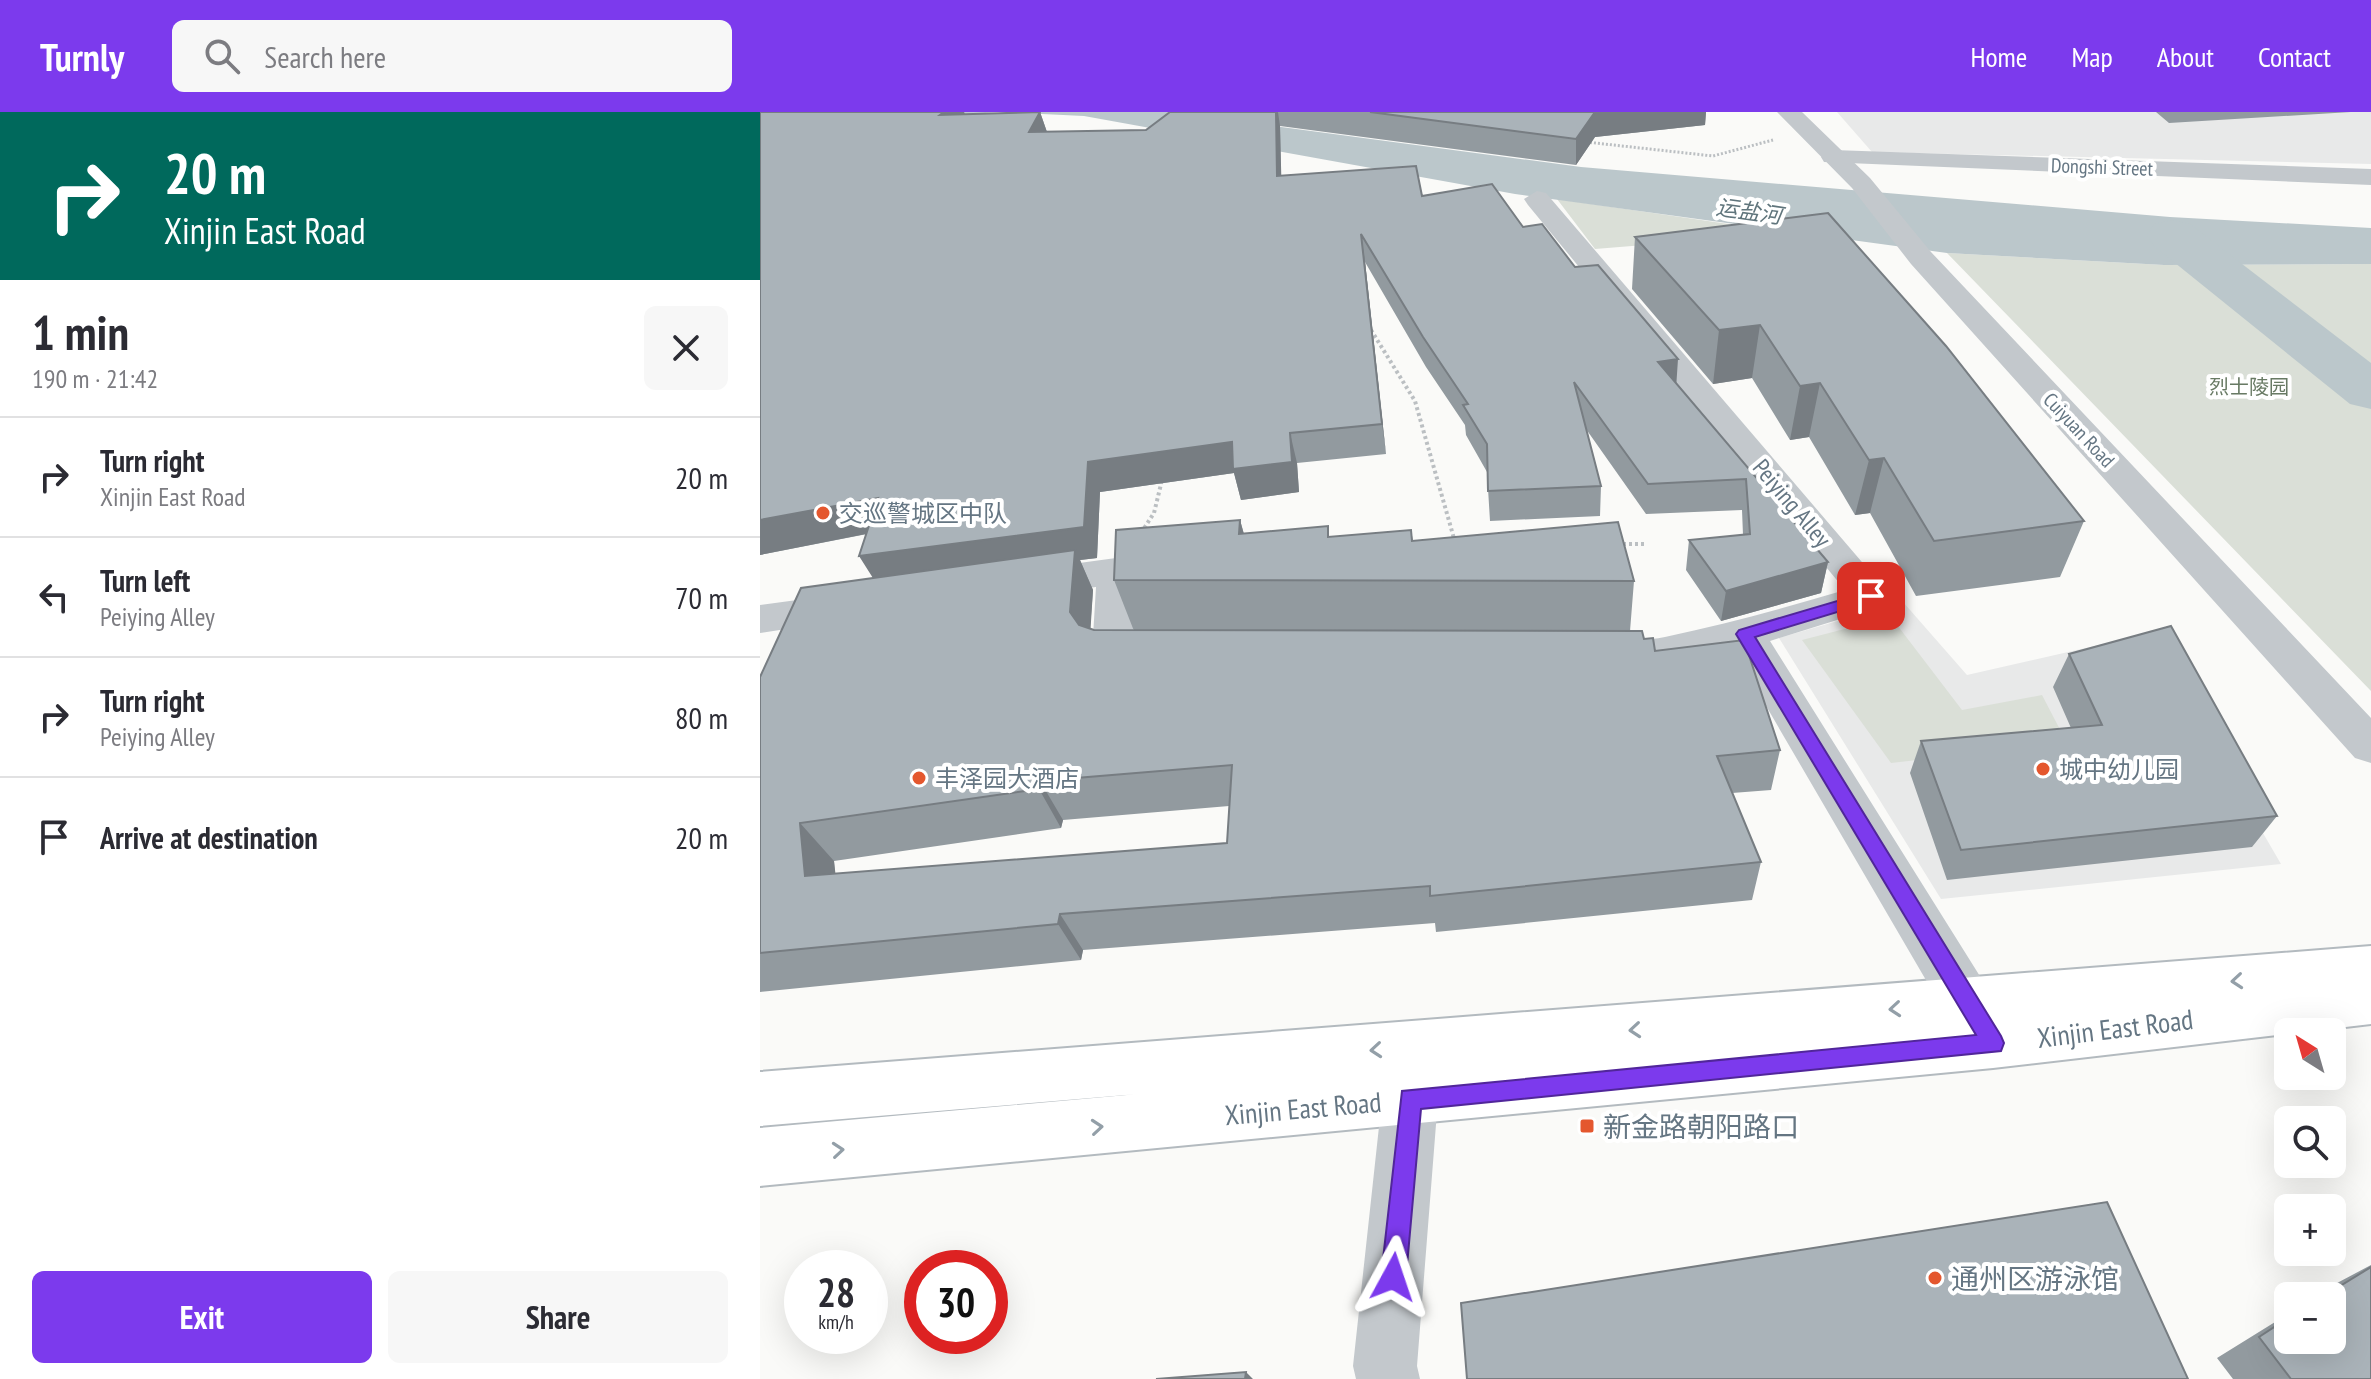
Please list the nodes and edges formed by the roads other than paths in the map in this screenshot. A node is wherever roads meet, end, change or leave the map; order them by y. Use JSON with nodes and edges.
{"nodes":[{"id":1,"x":1789,"y":112,"type":"edge"},
{"id":2,"x":1833,"y":157,"type":"junction"},
{"id":3,"x":2371,"y":177,"type":"edge"},
{"id":4,"x":1537,"y":199,"type":"dead end"},
{"id":5,"x":992,"y":587,"type":"edge"},
{"id":6,"x":884,"y":602,"type":"edge"},
{"id":7,"x":760,"y":619,"type":"edge"},
{"id":8,"x":1745,"y":634,"type":"junction"},
{"id":9,"x":1192,"y":653,"type":"edge"},
{"id":10,"x":1592,"y":654,"type":"edge"},
{"id":11,"x":2371,"y":746,"type":"edge"},
{"id":12,"x":2371,"y":969,"type":"edge"},
{"id":13,"x":2371,"y":1000,"type":"edge"},
{"id":14,"x":1980,"y":1023,"type":"junction"},
{"id":15,"x":760,"y":1099,"type":"edge"},
{"id":16,"x":1410,"y":1099,"type":"junction"},
{"id":17,"x":760,"y":1157,"type":"edge"},
{"id":18,"x":1388,"y":1379,"type":"edge"}],
"edges":[{"from":1,"to":2,"type":"street","name":"Cuiyuan Road"},
{"from":2,"to":3,"type":"street","name":"Dongshi Street"},
{"from":2,"to":11,"type":"street","name":"Cuiyuan Road"},
{"from":4,"to":8,"type":"street","name":"Peiying Alley"},
{"from":5,"to":9,"type":"street"},
{"from":6,"to":7,"type":"street"},
{"from":8,"to":10,"type":"street"},
{"from":8,"to":14,"type":"street"},
{"from":12,"to":14,"type":"main road","name":"Xinjin East Road","one_way":true},
{"from":13,"to":14,"type":"main road","name":"Xinjin East Road"},
{"from":14,"to":15,"type":"main road","name":"Xinjin East Road","one_way":true},
{"from":14,"to":16,"type":"main road","name":"Xinjin East Road"},
{"from":17,"to":16,"type":"main road","name":"Xinjin East Road","one_way":true},
{"from":16,"to":18,"type":"street"}]}
